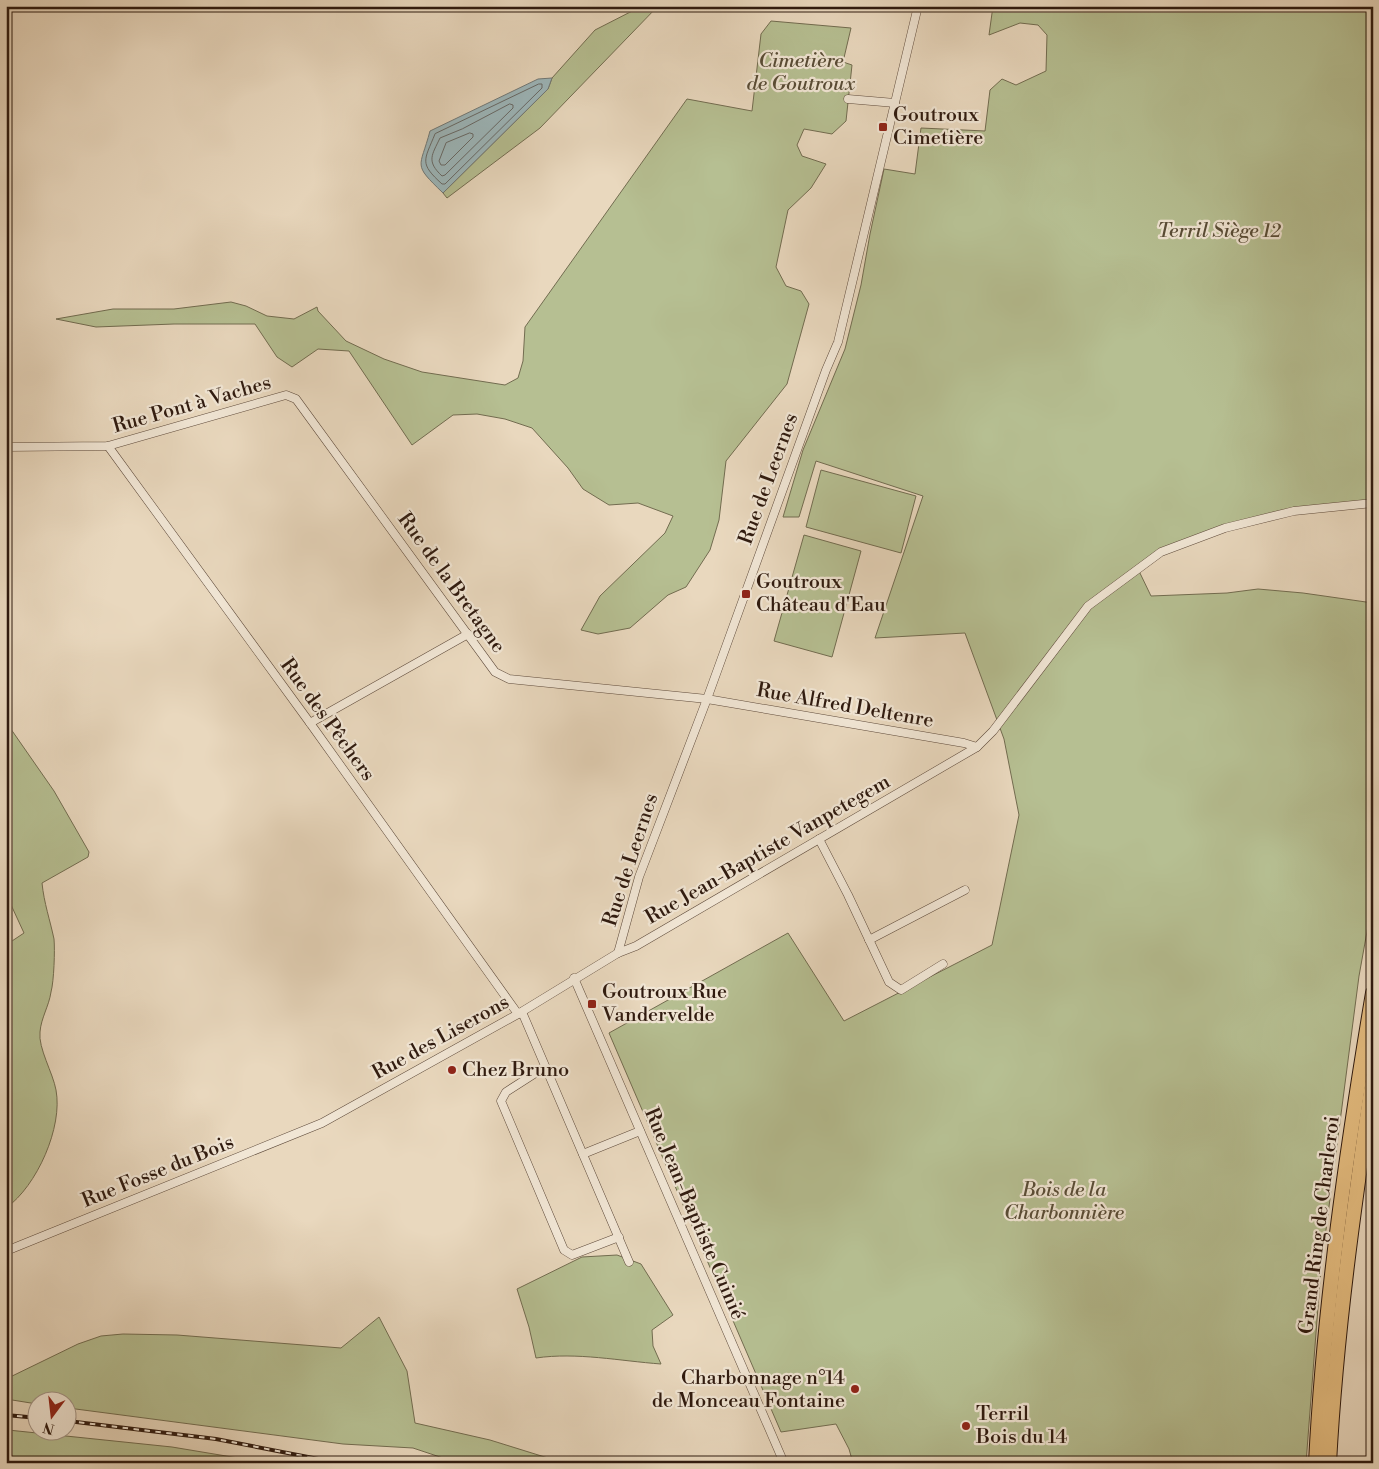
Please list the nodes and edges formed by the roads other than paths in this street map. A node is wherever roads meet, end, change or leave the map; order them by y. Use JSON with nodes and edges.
{"nodes":[{"id":1,"x":918,"y":6,"type":"edge"},
{"id":2,"x":848,"y":99,"type":"dead end"},
{"id":3,"x":895,"y":103,"type":"junction"},
{"id":4,"x":286,"y":395,"type":"joint"},
{"id":5,"x":108,"y":446,"type":"junction"},
{"id":6,"x":6,"y":447,"type":"edge"},
{"id":7,"x":1373,"y":503,"type":"edge"},
{"id":8,"x":468,"y":634,"type":"junction"},
{"id":9,"x":707,"y":699,"type":"junction"},
{"id":10,"x":310,"y":723,"type":"junction"},
{"id":11,"x":977,"y":747,"type":"junction"},
{"id":12,"x":818,"y":839,"type":"junction"},
{"id":13,"x":966,"y":890,"type":"dead end"},
{"id":14,"x":869,"y":940,"type":"junction"},
{"id":15,"x":618,"y":953,"type":"junction"},
{"id":16,"x":943,"y":964,"type":"dead end"},
{"id":17,"x":574,"y":978,"type":"junction"},
{"id":18,"x":1373,"y":993,"type":"edge"},
{"id":19,"x":520,"y":1013,"type":"junction"},
{"id":20,"x":546,"y":1067,"type":"junction"},
{"id":21,"x":1373,"y":1077,"type":"edge"},
{"id":22,"x":322,"y":1123,"type":"joint"},
{"id":23,"x":640,"y":1131,"type":"junction"},
{"id":24,"x":583,"y":1154,"type":"junction"},
{"id":25,"x":618,"y":1237,"type":"junction"},
{"id":26,"x":6,"y":1251,"type":"edge"},
{"id":27,"x":630,"y":1262,"type":"dead end"},
{"id":28,"x":784,"y":1463,"type":"edge"},
{"id":29,"x":1316,"y":1463,"type":"edge"},
{"id":30,"x":1329,"y":1463,"type":"edge"}],
"edges":[{"from":1,"to":3,"type":"street","name":"Rue de Leernes"},
{"from":2,"to":3,"type":"street"},
{"from":3,"to":9,"type":"street","name":"Rue de Leernes"},
{"from":4,"to":5,"type":"street","name":"Rue Pont à Vaches"},
{"from":4,"to":8,"type":"street","name":"Rue de la Bretagne"},
{"from":5,"to":6,"type":"street","name":"Rue Pont à Vaches"},
{"from":5,"to":10,"type":"street","name":"Rue des Pêchers"},
{"from":7,"to":11,"type":"street","name":"Rue Jean-Baptiste Vanpetegem"},
{"from":8,"to":9,"type":"street","name":"Rue de la Bretagne"},
{"from":8,"to":10,"type":"street"},
{"from":9,"to":11,"type":"street","name":"Rue Alfred Deltenre"},
{"from":9,"to":15,"type":"street","name":"Rue de Leernes"},
{"from":10,"to":19,"type":"street","name":"Rue des Pêchers"},
{"from":11,"to":12,"type":"street","name":"Rue Jean-Baptiste Vanpetegem"},
{"from":12,"to":14,"type":"street"},
{"from":12,"to":15,"type":"street","name":"Rue Jean-Baptiste Vanpetegem"},
{"from":13,"to":14,"type":"street"},
{"from":14,"to":16,"type":"street"},
{"from":15,"to":17,"type":"street","name":"Rue Jean-Baptiste Vanpetegem"},
{"from":17,"to":19,"type":"street","name":"Rue des Liserons"},
{"from":17,"to":23,"type":"street","name":"Rue Jean-Baptiste Cuinié"},
{"from":18,"to":29,"type":"highway","name":"Grand Ring de Charleroi"},
{"from":19,"to":20,"type":"street","name":"Rue des Pêchers"},
{"from":19,"to":22,"type":"street","name":"Rue des Liserons"},
{"from":20,"to":24,"type":"street","name":"Rue des Pêchers"},
{"from":20,"to":25,"type":"street"},
{"from":21,"to":30,"type":"highway","name":"Grand Ring de Charleroi"},
{"from":22,"to":26,"type":"street","name":"Rue Fosse du Bois"},
{"from":23,"to":24,"type":"street"},
{"from":23,"to":28,"type":"street","name":"Rue Jean-Baptiste Cuinié"},
{"from":24,"to":25,"type":"street","name":"Rue des Pêchers"},
{"from":25,"to":27,"type":"street","name":"Rue des Pêchers"}]}
